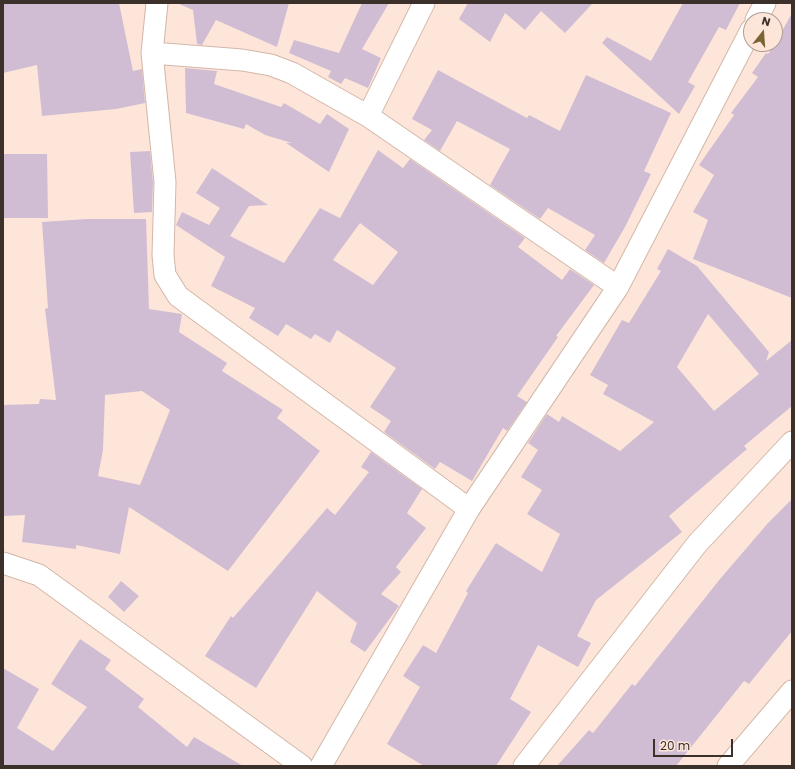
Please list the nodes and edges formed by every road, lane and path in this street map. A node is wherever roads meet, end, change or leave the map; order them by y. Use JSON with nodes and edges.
{"nodes":[{"id":1,"x":157,"y":3,"type":"edge"},
{"id":2,"x":424,"y":3,"type":"edge"},
{"id":3,"x":765,"y":3,"type":"edge"},
{"id":4,"x":760,"y":12,"type":"edge"},
{"id":5,"x":743,"y":45,"type":"edge"},
{"id":6,"x":152,"y":53,"type":"junction"},
{"id":7,"x":368,"y":116,"type":"junction"},
{"id":8,"x":618,"y":286,"type":"junction"},
{"id":9,"x":792,"y":442,"type":"edge"},
{"id":10,"x":469,"y":510,"type":"junction"},
{"id":11,"x":3,"y":563,"type":"edge"},
{"id":12,"x":792,"y":691,"type":"edge"},
{"id":13,"x":302,"y":766,"type":"edge"},
{"id":14,"x":320,"y":766,"type":"edge"},
{"id":15,"x":524,"y":766,"type":"edge"},
{"id":16,"x":728,"y":766,"type":"edge"}],
"edges":[{"from":1,"to":6,"type":"street"},
{"from":2,"to":7,"type":"street"},
{"from":3,"to":4,"type":"street"},
{"from":5,"to":8,"type":"street"},
{"from":6,"to":7,"type":"street"},
{"from":6,"to":10,"type":"street"},
{"from":7,"to":8,"type":"street"},
{"from":8,"to":10,"type":"street"},
{"from":9,"to":15,"type":"street"},
{"from":10,"to":14,"type":"street"},
{"from":11,"to":13,"type":"street"},
{"from":12,"to":16,"type":"street"}]}
